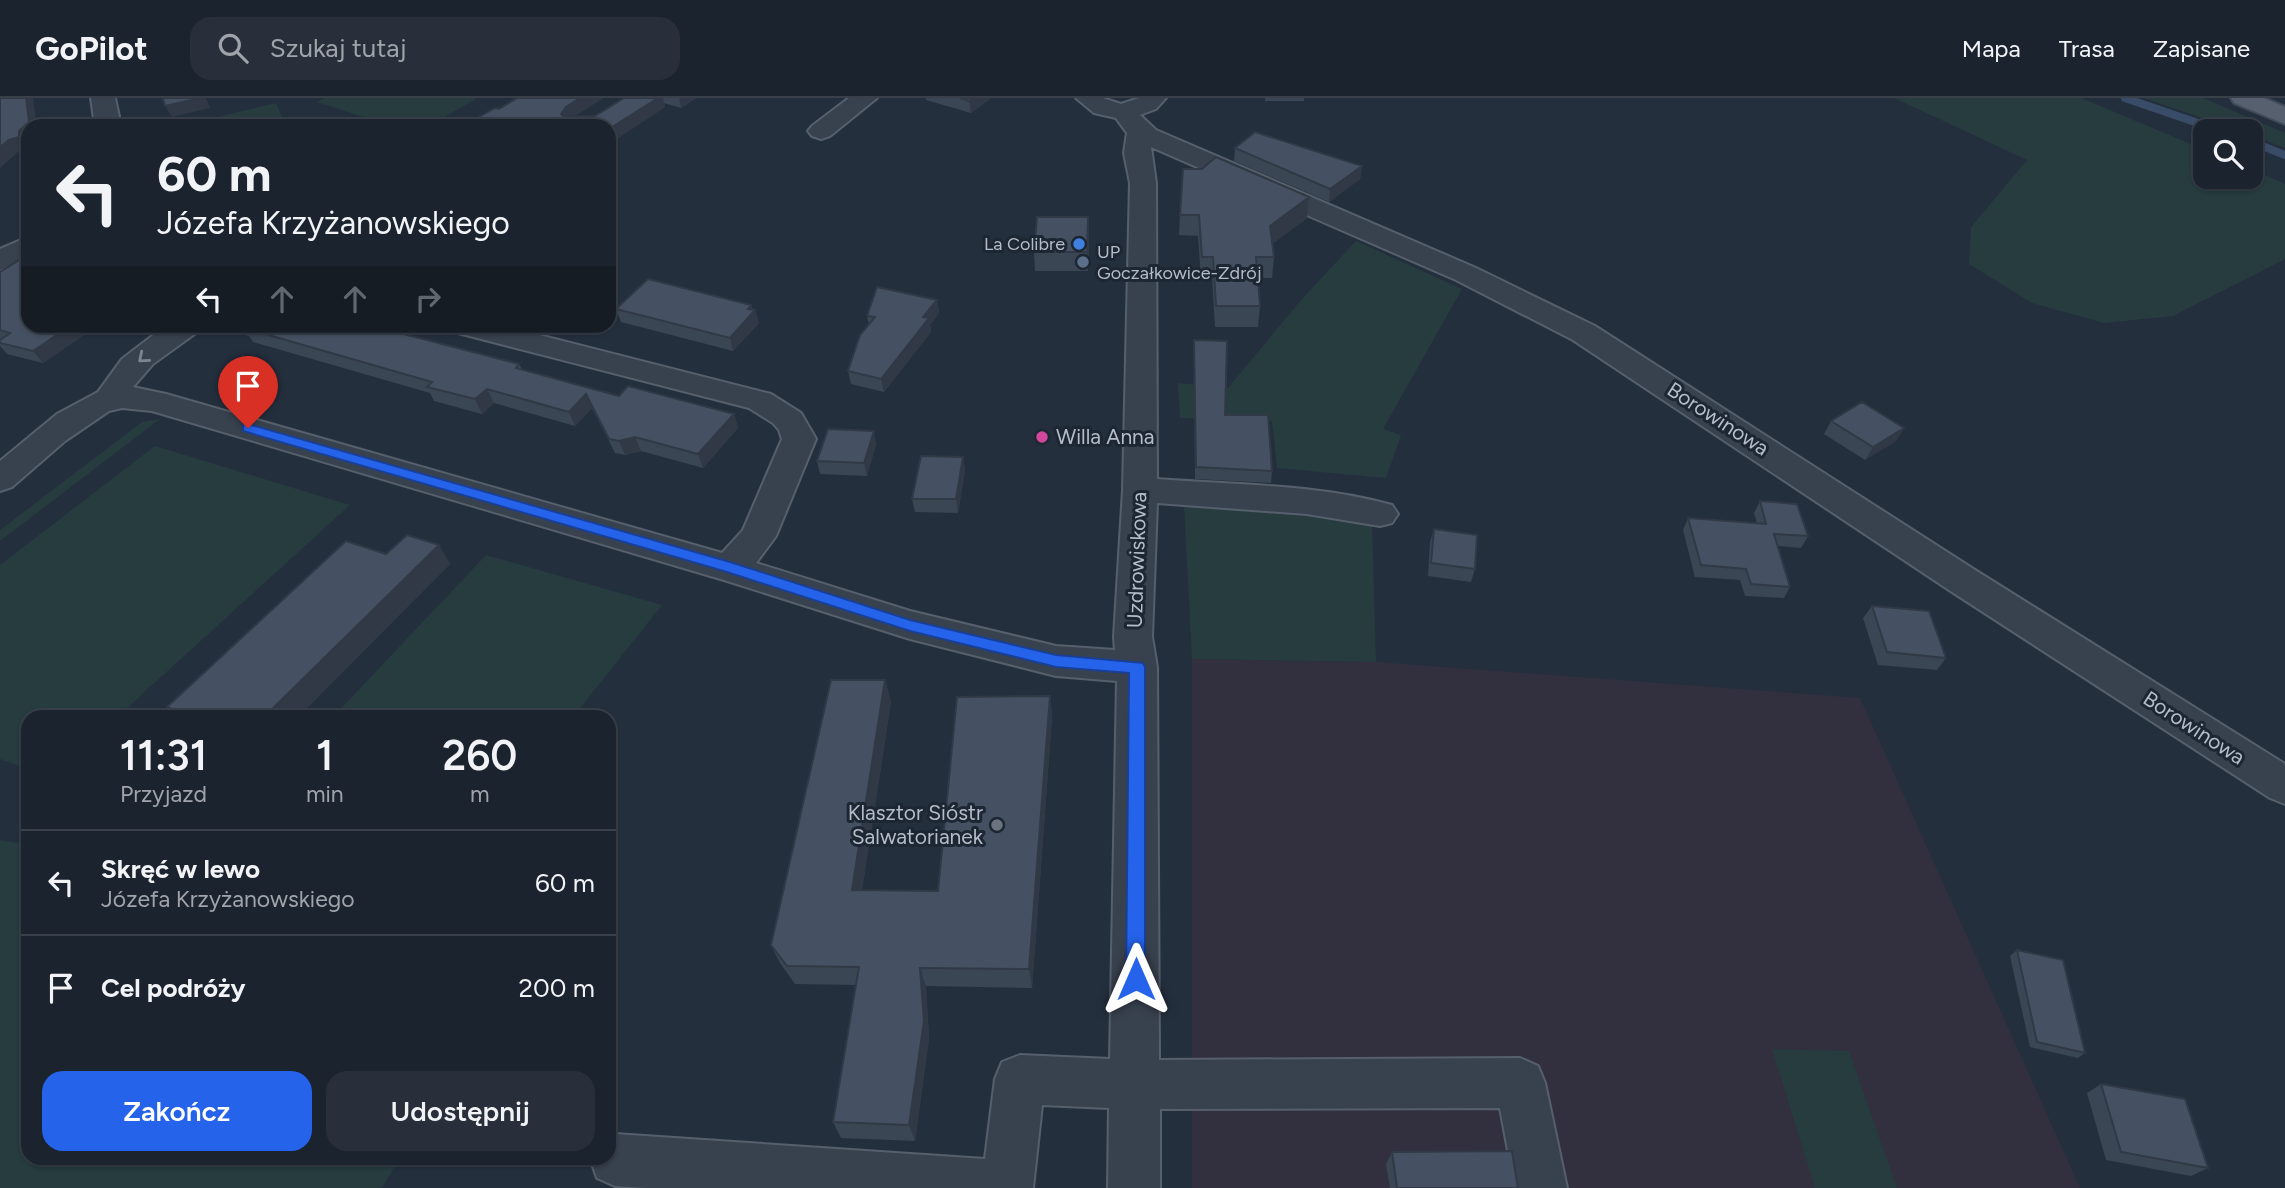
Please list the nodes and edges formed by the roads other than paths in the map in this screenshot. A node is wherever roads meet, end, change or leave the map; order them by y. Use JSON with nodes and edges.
{"nodes":[{"id":1,"x":103,"y":98,"type":"edge"},
{"id":2,"x":865,"y":98,"type":"edge"},
{"id":3,"x":1088,"y":98,"type":"edge"},
{"id":4,"x":2243,"y":98,"type":"edge"},
{"id":5,"x":1139,"y":112,"type":"edge"},
{"id":6,"x":2285,"y":116,"type":"edge"},
{"id":7,"x":107,"y":119,"type":"edge"},
{"id":8,"x":821,"y":131,"type":"dead end"},
{"id":9,"x":1157,"y":164,"type":"junction"},
{"id":10,"x":21,"y":250,"type":"edge"},
{"id":11,"x":0,"y":261,"type":"edge"},
{"id":12,"x":176,"y":333,"type":"edge"},
{"id":13,"x":496,"y":333,"type":"edge"},
{"id":14,"x":111,"y":399,"type":"junction"},
{"id":15,"x":0,"y":479,"type":"edge"},
{"id":16,"x":1140,"y":490,"type":"junction"},
{"id":17,"x":1380,"y":513,"type":"dead end"},
{"id":18,"x":730,"y":568,"type":"junction"},
{"id":19,"x":1137,"y":667,"type":"junction"},
{"id":20,"x":2285,"y":786,"type":"edge"},
{"id":21,"x":1135,"y":1085,"type":"junction"},
{"id":22,"x":616,"y":1160,"type":"edge"},
{"id":23,"x":1134,"y":1188,"type":"edge"},
{"id":24,"x":1541,"y":1188,"type":"edge"}],
"edges":[{"from":1,"to":7,"type":"street"},
{"from":2,"to":8,"type":"street"},
{"from":3,"to":5,"type":"street"},
{"from":4,"to":6,"type":"main road"},
{"from":5,"to":9,"type":"street"},
{"from":5,"to":9,"type":"street","name":"Uzdrowiskowa"},
{"from":9,"to":16,"type":"street","name":"Uzdrowiskowa"},
{"from":9,"to":20,"type":"street","name":"Borowinowa"},
{"from":10,"to":11,"type":"street"},
{"from":12,"to":14,"type":"street","one_way":true},
{"from":13,"to":18,"type":"street"},
{"from":14,"to":15,"type":"street"},
{"from":14,"to":18,"type":"street"},
{"from":16,"to":17,"type":"street"},
{"from":16,"to":19,"type":"street","name":"Uzdrowiskowa"},
{"from":18,"to":19,"type":"street"},
{"from":19,"to":21,"type":"street","name":"Uzdrowiskowa"},
{"from":21,"to":22,"type":"street"},
{"from":21,"to":23,"type":"street","name":"Uzdrowiskowa"},
{"from":21,"to":24,"type":"street"}]}
